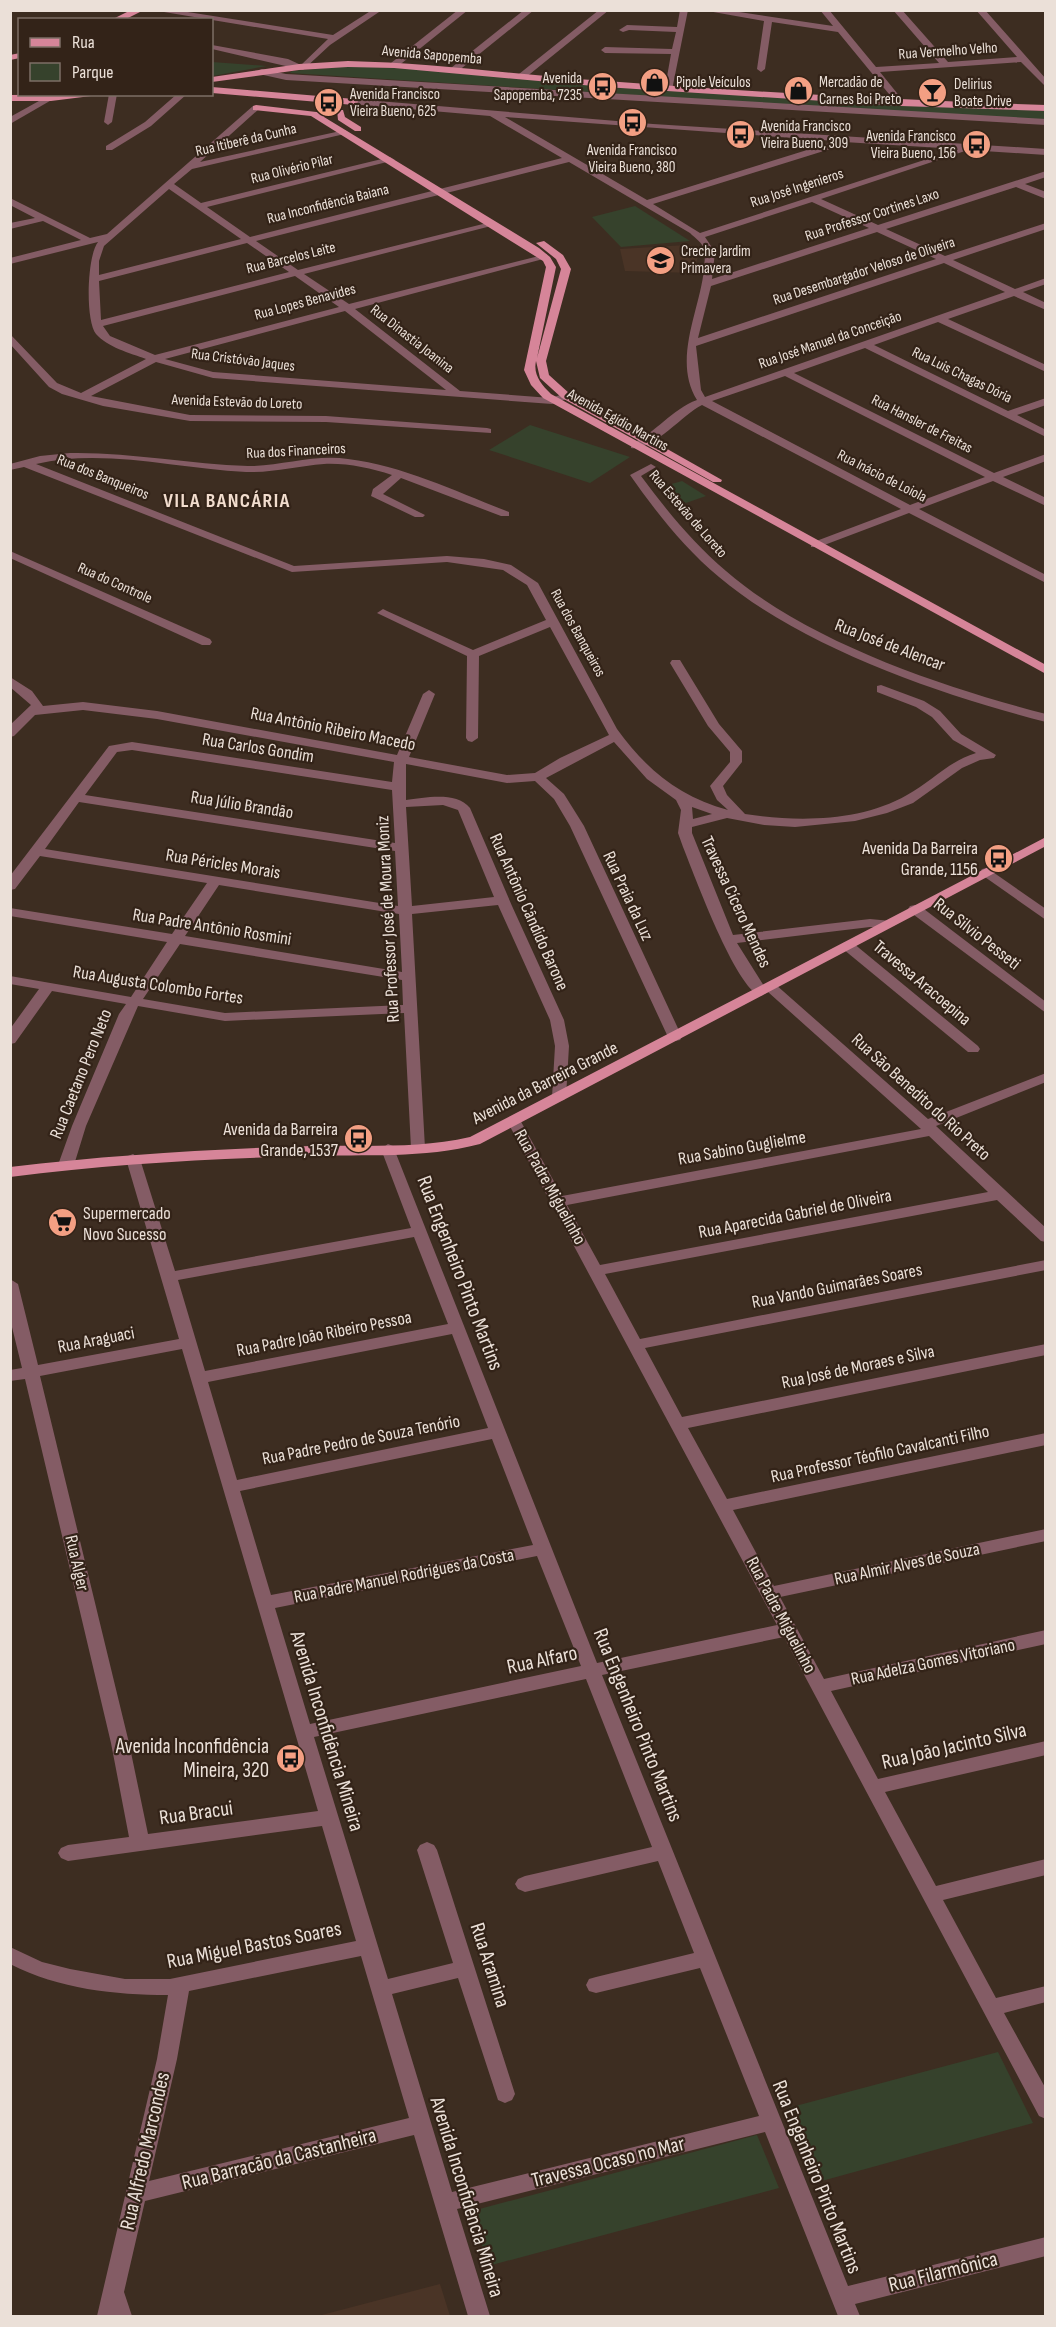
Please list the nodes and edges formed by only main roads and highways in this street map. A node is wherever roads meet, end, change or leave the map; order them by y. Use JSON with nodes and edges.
{"nodes":[{"id":1,"x":140,"y":10,"type":"edge"},
{"id":2,"x":120,"y":18,"type":"edge"},
{"id":3,"x":213,"y":80,"type":"edge"},
{"id":4,"x":213,"y":90,"type":"edge"},
{"id":5,"x":275,"y":94,"type":"junction"},
{"id":6,"x":67,"y":96,"type":"edge"},
{"id":7,"x":10,"y":98,"type":"edge"},
{"id":8,"x":1046,"y":108,"type":"edge"},
{"id":9,"x":340,"y":112,"type":"junction"},
{"id":10,"x":314,"y":115,"type":"junction"},
{"id":11,"x":821,"y":543,"type":"junction"},
{"id":12,"x":1046,"y":660,"type":"edge"},
{"id":13,"x":1046,"y":670,"type":"edge"},
{"id":14,"x":1046,"y":841,"type":"edge"},
{"id":15,"x":10,"y":1173,"type":"edge"}],
"edges":[{"from":1,"to":2,"type":"main road"},
{"from":3,"to":8,"type":"main road","name":"Avenida Sapopemba"},
{"from":4,"to":5,"type":"main road"},
{"from":5,"to":9,"type":"main road"},
{"from":5,"to":10,"type":"main road"},
{"from":6,"to":7,"type":"main road"},
{"from":9,"to":10,"type":"main road"},
{"from":9,"to":11,"type":"main road","name":"Avenida Egídio Martins"},
{"from":10,"to":11,"type":"main road","name":"Avenida Egídio Martins"},
{"from":11,"to":12,"type":"main road","name":"Avenida Egídio Martins"},
{"from":11,"to":13,"type":"main road","name":"Avenida Egídio Martins"},
{"from":14,"to":15,"type":"main road","name":"Avenida da Barreira Grande"}]}
